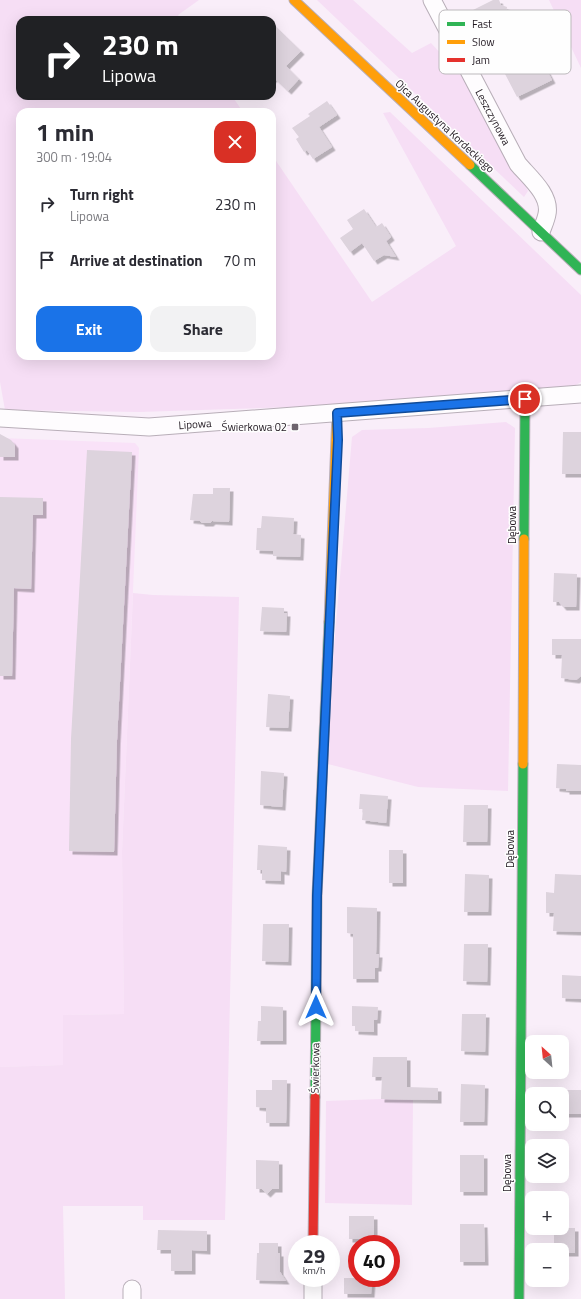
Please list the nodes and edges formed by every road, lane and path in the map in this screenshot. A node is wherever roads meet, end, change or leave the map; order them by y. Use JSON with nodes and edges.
{"nodes":[{"id":1,"x":294,"y":0,"type":"edge"},
{"id":2,"x":432,"y":0,"type":"edge"},
{"id":3,"x":439,"y":13,"type":"edge"},
{"id":4,"x":471,"y":74,"type":"edge"},
{"id":5,"x":541,"y":232,"type":"junction"},
{"id":6,"x":581,"y":270,"type":"edge"},
{"id":7,"x":581,"y":394,"type":"edge"},
{"id":8,"x":525,"y":399,"type":"junction"},
{"id":9,"x":337,"y":413,"type":"junction"},
{"id":10,"x":0,"y":418,"type":"edge"},
{"id":11,"x":313,"y":1235,"type":"edge"},
{"id":12,"x":313,"y":1287,"type":"edge"},
{"id":13,"x":312,"y":1299,"type":"edge"},
{"id":14,"x":519,"y":1299,"type":"edge"}],
"edges":[{"from":1,"to":5,"type":"street","name":"Ojca Augustyna Kordeckiego"},
{"from":2,"to":3,"type":"street","name":"Leszczynowa"},
{"from":4,"to":5,"type":"street","name":"Leszczynowa"},
{"from":5,"to":6,"type":"street","name":"Ojca Augustyna Kordeckiego"},
{"from":7,"to":8,"type":"street","name":"Lipowa"},
{"from":8,"to":9,"type":"street","name":"Lipowa"},
{"from":8,"to":14,"type":"street","name":"Dębowa"},
{"from":9,"to":10,"type":"street","name":"Lipowa"},
{"from":9,"to":11,"type":"street","name":"Świerkowa"},
{"from":12,"to":13,"type":"street"}]}
